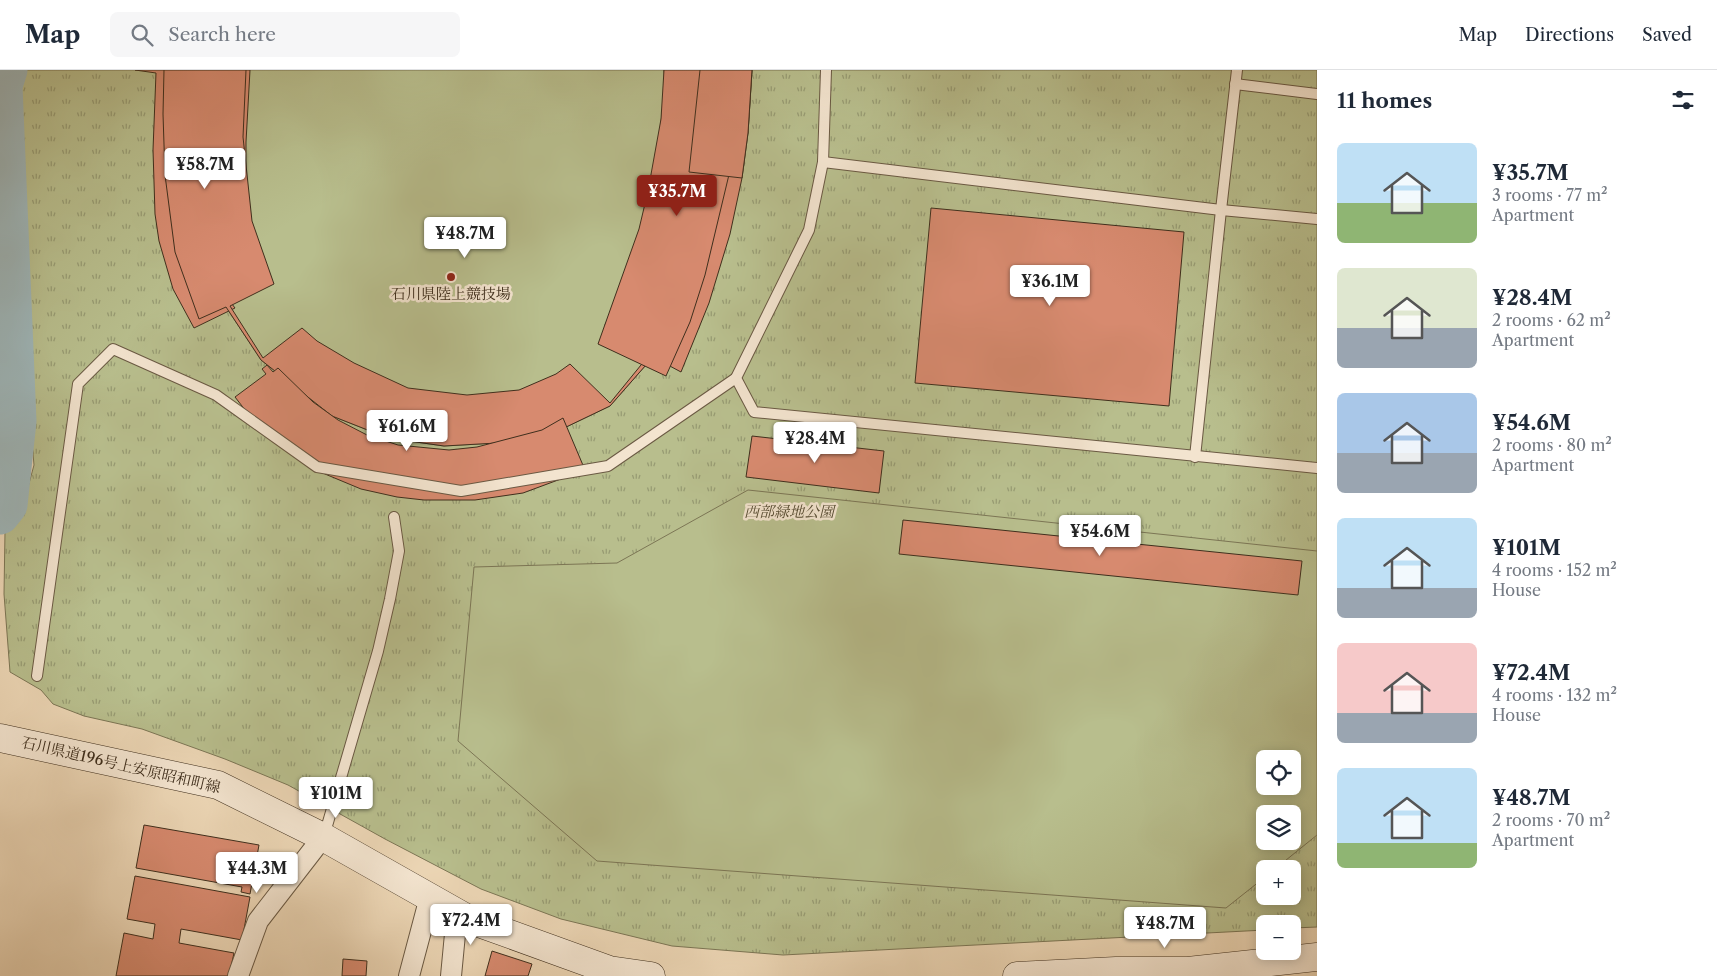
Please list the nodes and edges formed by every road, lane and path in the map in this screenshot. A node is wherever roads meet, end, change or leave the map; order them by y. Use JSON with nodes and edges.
{"nodes":[{"id":1,"x":826,"y":70,"type":"edge"},
{"id":2,"x":1238,"y":70,"type":"edge"},
{"id":3,"x":1235,"y":84,"type":"junction"},
{"id":4,"x":1317,"y":94,"type":"edge"},
{"id":5,"x":823,"y":162,"type":"junction"},
{"id":6,"x":1220,"y":210,"type":"junction"},
{"id":7,"x":1317,"y":219,"type":"edge"},
{"id":8,"x":736,"y":378,"type":"junction"},
{"id":9,"x":1195,"y":457,"type":"junction"},
{"id":10,"x":1317,"y":468,"type":"edge"},
{"id":11,"x":394,"y":517,"type":"dead end"},
{"id":12,"x":38,"y":676,"type":"dead end"},
{"id":13,"x":0,"y":738,"type":"edge"},
{"id":14,"x":323,"y":837,"type":"junction"},
{"id":15,"x":430,"y":898,"type":"junction"},
{"id":16,"x":457,"y":913,"type":"junction"},
{"id":17,"x":1317,"y":957,"type":"edge"},
{"id":18,"x":609,"y":973,"type":"edge"},
{"id":19,"x":1188,"y":973,"type":"edge"},
{"id":20,"x":238,"y":976,"type":"edge"},
{"id":21,"x":409,"y":976,"type":"edge"},
{"id":22,"x":451,"y":976,"type":"edge"},
{"id":23,"x":651,"y":976,"type":"edge"},
{"id":24,"x":1017,"y":976,"type":"edge"}],
"edges":[{"from":1,"to":5,"type":"lane"},
{"from":2,"to":3,"type":"lane"},
{"from":3,"to":4,"type":"lane"},
{"from":3,"to":6,"type":"lane"},
{"from":5,"to":6,"type":"lane"},
{"from":5,"to":8,"type":"lane"},
{"from":6,"to":7,"type":"lane"},
{"from":6,"to":9,"type":"lane"},
{"from":8,"to":9,"type":"lane"},
{"from":8,"to":12,"type":"lane"},
{"from":9,"to":10,"type":"lane"},
{"from":11,"to":14,"type":"lane"},
{"from":13,"to":14,"type":"main road","name":"石川県道196号上安原昭和町線"},
{"from":14,"to":15,"type":"main road","name":"石川県道196号上安原昭和町線"},
{"from":14,"to":20,"type":"street"},
{"from":15,"to":16,"type":"main road","name":"石川県道196号上安原昭和町線"},
{"from":15,"to":21,"type":"street"},
{"from":16,"to":18,"type":"main road","name":"石川県道196号上安原昭和町線"},
{"from":16,"to":22,"type":"street"},
{"from":17,"to":19,"type":"main road"},
{"from":18,"to":23,"type":"main road","name":"石川県道196号上安原昭和町線"},
{"from":19,"to":24,"type":"main road"}]}
